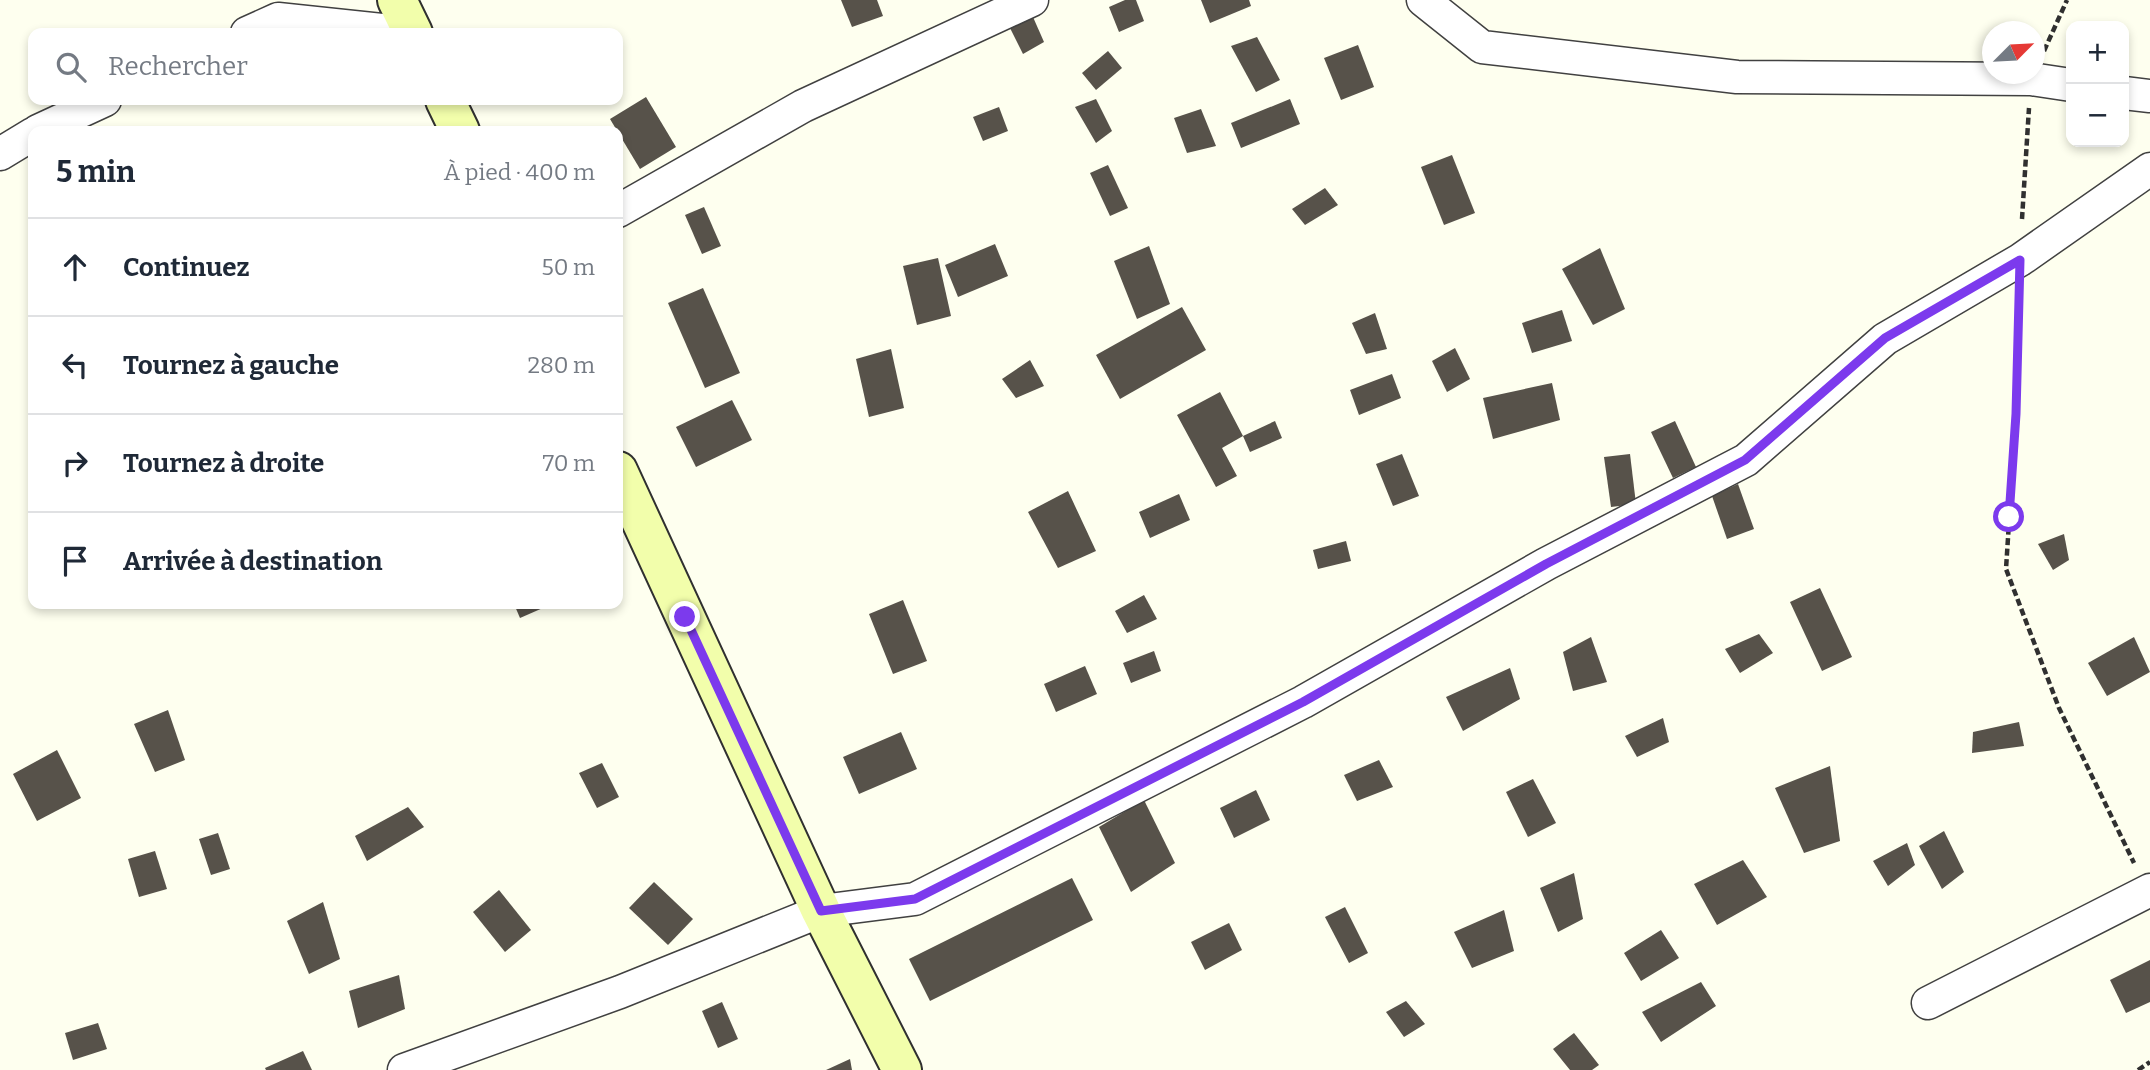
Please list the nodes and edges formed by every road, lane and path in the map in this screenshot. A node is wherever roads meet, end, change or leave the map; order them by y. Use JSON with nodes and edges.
{"nodes":[{"id":1,"x":397,"y":0,"type":"edge"},
{"id":2,"x":1032,"y":0,"type":"edge"},
{"id":3,"x":1423,"y":0,"type":"edge"},
{"id":4,"x":2067,"y":0,"type":"edge"},
{"id":5,"x":258,"y":28,"type":"edge"},
{"id":6,"x":364,"y":28,"type":"edge"},
{"id":7,"x":410,"y":28,"type":"edge"},
{"id":8,"x":2045,"y":47,"type":"edge"},
{"id":9,"x":1982,"y":70,"type":"edge"},
{"id":10,"x":2045,"y":73,"type":"edge"},
{"id":11,"x":2034,"y":84,"type":"edge"},
{"id":12,"x":2069,"y":84,"type":"edge"},
{"id":13,"x":2129,"y":94,"type":"edge"},
{"id":14,"x":2150,"y":96,"type":"edge"},
{"id":15,"x":94,"y":105,"type":"edge"},
{"id":16,"x":447,"y":105,"type":"edge"},
{"id":17,"x":49,"y":126,"type":"edge"},
{"id":18,"x":457,"y":126,"type":"edge"},
{"id":19,"x":28,"y":137,"type":"edge"},
{"id":20,"x":0,"y":153,"type":"edge"},
{"id":21,"x":2150,"y":169,"type":"edge"},
{"id":22,"x":623,"y":208,"type":"edge"},
{"id":23,"x":2020,"y":260,"type":"junction"},
{"id":24,"x":623,"y":482,"type":"edge"},
{"id":25,"x":2149,"y":891,"type":"edge"},
{"id":26,"x":821,"y":911,"type":"junction"},
{"id":27,"x":1928,"y":1003,"type":"dead end"},
{"id":28,"x":2150,"y":1062,"type":"edge"},
{"id":29,"x":404,"y":1070,"type":"edge"},
{"id":30,"x":902,"y":1070,"type":"edge"},
{"id":31,"x":2138,"y":1070,"type":"edge"}],
"edges":[{"from":1,"to":7,"type":"main road"},
{"from":2,"to":22,"type":"street"},
{"from":3,"to":9,"type":"street"},
{"from":4,"to":8,"type":"path"},
{"from":5,"to":6,"type":"street"},
{"from":10,"to":12,"type":"street"},
{"from":11,"to":23,"type":"path"},
{"from":13,"to":14,"type":"street"},
{"from":15,"to":17,"type":"street"},
{"from":16,"to":18,"type":"main road"},
{"from":19,"to":20,"type":"street"},
{"from":21,"to":23,"type":"street"},
{"from":23,"to":25,"type":"path"},
{"from":23,"to":26,"type":"street"},
{"from":24,"to":26,"type":"main road"},
{"from":25,"to":27,"type":"street"},
{"from":26,"to":29,"type":"street"},
{"from":26,"to":30,"type":"main road"},
{"from":28,"to":31,"type":"path"}]}
